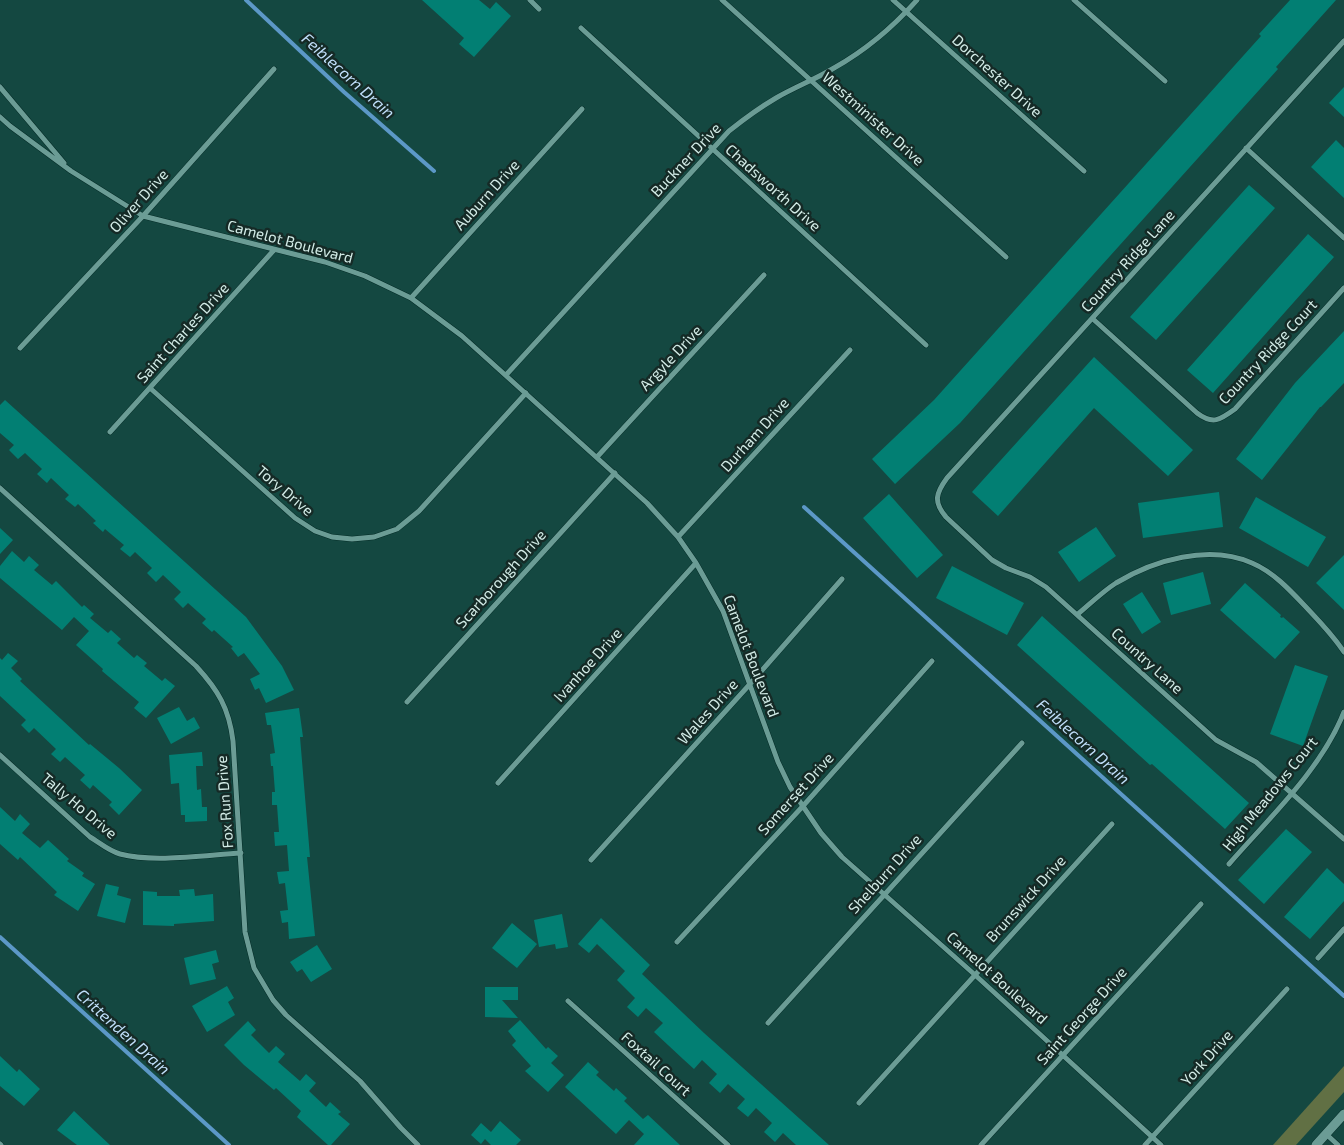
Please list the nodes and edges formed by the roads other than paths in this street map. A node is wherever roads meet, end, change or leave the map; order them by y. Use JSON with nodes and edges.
{"nodes":[{"id":1,"x":530,"y":0,"type":"edge"},
{"id":2,"x":722,"y":0,"type":"edge"},
{"id":3,"x":893,"y":0,"type":"edge"},
{"id":4,"x":917,"y":0,"type":"edge"},
{"id":5,"x":1074,"y":0,"type":"edge"},
{"id":6,"x":540,"y":9,"type":"dead end"},
{"id":7,"x":906,"y":12,"type":"junction"},
{"id":8,"x":581,"y":28,"type":"dead end"},
{"id":9,"x":1344,"y":41,"type":"edge"},
{"id":10,"x":274,"y":69,"type":"dead end"},
{"id":11,"x":812,"y":80,"type":"junction"},
{"id":12,"x":1164,"y":81,"type":"dead end"},
{"id":13,"x":0,"y":87,"type":"edge"},
{"id":14,"x":582,"y":109,"type":"dead end"},
{"id":15,"x":0,"y":117,"type":"edge"},
{"id":16,"x":1246,"y":148,"type":"junction"},
{"id":17,"x":712,"y":149,"type":"junction"},
{"id":18,"x":71,"y":171,"type":"junction"},
{"id":19,"x":1084,"y":171,"type":"dead end"},
{"id":20,"x":143,"y":216,"type":"junction"},
{"id":21,"x":1344,"y":238,"type":"edge"},
{"id":22,"x":274,"y":250,"type":"junction"},
{"id":23,"x":1006,"y":257,"type":"dead end"},
{"id":24,"x":764,"y":275,"type":"dead end"},
{"id":25,"x":1344,"y":288,"type":"edge"},
{"id":26,"x":411,"y":298,"type":"junction"},
{"id":27,"x":1093,"y":319,"type":"junction"},
{"id":28,"x":926,"y":345,"type":"dead end"},
{"id":29,"x":20,"y":348,"type":"dead end"},
{"id":30,"x":850,"y":350,"type":"dead end"},
{"id":31,"x":506,"y":375,"type":"junction"},
{"id":32,"x":150,"y":388,"type":"junction"},
{"id":33,"x":526,"y":393,"type":"junction"},
{"id":34,"x":110,"y":432,"type":"dead end"},
{"id":35,"x":597,"y":457,"type":"junction"},
{"id":36,"x":614,"y":473,"type":"junction"},
{"id":37,"x":0,"y":488,"type":"edge"},
{"id":38,"x":937,"y":501,"type":"joint"},
{"id":39,"x":678,"y":537,"type":"junction"},
{"id":40,"x":696,"y":563,"type":"junction"},
{"id":41,"x":842,"y":580,"type":"dead end"},
{"id":42,"x":1078,"y":614,"type":"junction"},
{"id":43,"x":1344,"y":652,"type":"edge"},
{"id":44,"x":932,"y":661,"type":"dead end"},
{"id":45,"x":750,"y":684,"type":"junction"},
{"id":46,"x":407,"y":702,"type":"dead end"},
{"id":47,"x":1344,"y":712,"type":"edge"},
{"id":48,"x":1022,"y":743,"type":"dead end"},
{"id":49,"x":0,"y":755,"type":"edge"},
{"id":50,"x":498,"y":783,"type":"dead end"},
{"id":51,"x":1291,"y":793,"type":"junction"},
{"id":52,"x":802,"y":806,"type":"junction"},
{"id":53,"x":1112,"y":824,"type":"dead end"},
{"id":54,"x":1344,"y":840,"type":"edge"},
{"id":55,"x":241,"y":853,"type":"junction"},
{"id":56,"x":591,"y":860,"type":"dead end"},
{"id":57,"x":1229,"y":864,"type":"dead end"},
{"id":58,"x":883,"y":894,"type":"junction"},
{"id":59,"x":1201,"y":904,"type":"dead end"},
{"id":60,"x":1344,"y":929,"type":"edge"},
{"id":61,"x":677,"y":942,"type":"dead end"},
{"id":62,"x":1318,"y":958,"type":"dead end"},
{"id":63,"x":974,"y":974,"type":"junction"},
{"id":64,"x":1287,"y":989,"type":"dead end"},
{"id":65,"x":568,"y":1001,"type":"dead end"},
{"id":66,"x":768,"y":1023,"type":"dead end"},
{"id":67,"x":1063,"y":1055,"type":"junction"},
{"id":68,"x":859,"y":1103,"type":"dead end"},
{"id":69,"x":1344,"y":1114,"type":"edge"},
{"id":70,"x":1326,"y":1134,"type":"junction"},
{"id":71,"x":1152,"y":1137,"type":"junction"},
{"id":72,"x":418,"y":1145,"type":"edge"},
{"id":73,"x":728,"y":1145,"type":"edge"},
{"id":74,"x":982,"y":1145,"type":"edge"},
{"id":75,"x":1145,"y":1145,"type":"edge"},
{"id":76,"x":1161,"y":1145,"type":"edge"},
{"id":77,"x":1316,"y":1145,"type":"edge"},
{"id":78,"x":1338,"y":1145,"type":"edge"}],
"edges":[{"from":1,"to":6,"type":"street"},
{"from":2,"to":11,"type":"street","name":"Westminister Drive"},
{"from":3,"to":7,"type":"street","name":"Dorchester Drive"},
{"from":4,"to":7,"type":"street","name":"Buckner Drive"},
{"from":5,"to":12,"type":"street"},
{"from":7,"to":11,"type":"street","name":"Buckner Drive"},
{"from":7,"to":19,"type":"street","name":"Dorchester Drive"},
{"from":8,"to":17,"type":"street","name":"Chadsworth Drive"},
{"from":9,"to":16,"type":"street","name":"Country Ridge Lane"},
{"from":10,"to":20,"type":"street","name":"Oliver Drive"},
{"from":11,"to":17,"type":"street","name":"Buckner Drive"},
{"from":11,"to":23,"type":"street","name":"Westminister Drive"},
{"from":13,"to":18,"type":"street","name":"Camelot Boulevard"},
{"from":14,"to":26,"type":"street","name":"Auburn Drive"},
{"from":15,"to":18,"type":"street","name":"Camelot Boulevard"},
{"from":16,"to":21,"type":"street"},
{"from":16,"to":27,"type":"street","name":"Country Ridge Lane"},
{"from":17,"to":28,"type":"street","name":"Chadsworth Drive"},
{"from":17,"to":31,"type":"street","name":"Buckner Drive"},
{"from":18,"to":20,"type":"street","name":"Camelot Boulevard"},
{"from":20,"to":22,"type":"street","name":"Camelot Boulevard"},
{"from":20,"to":29,"type":"street","name":"Oliver Drive"},
{"from":22,"to":26,"type":"street","name":"Camelot Boulevard"},
{"from":22,"to":32,"type":"street","name":"Saint Charles Drive"},
{"from":24,"to":35,"type":"street","name":"Argyle Drive"},
{"from":25,"to":27,"type":"street","name":"Country Ridge Court"},
{"from":26,"to":31,"type":"street","name":"Camelot Boulevard"},
{"from":27,"to":38,"type":"street","name":"Country Ridge Lane"},
{"from":30,"to":39,"type":"street","name":"Durham Drive"},
{"from":31,"to":33,"type":"street","name":"Camelot Boulevard"},
{"from":32,"to":33,"type":"street","name":"Tory Drive"},
{"from":32,"to":34,"type":"street","name":"Saint Charles Drive"},
{"from":33,"to":35,"type":"street","name":"Camelot Boulevard"},
{"from":35,"to":36,"type":"street","name":"Camelot Boulevard"},
{"from":36,"to":39,"type":"street","name":"Camelot Boulevard"},
{"from":36,"to":46,"type":"street","name":"Scarborough Drive"},
{"from":37,"to":55,"type":"street","name":"Fox Run Drive"},
{"from":38,"to":42,"type":"street","name":"Country Lane"},
{"from":39,"to":40,"type":"street","name":"Camelot Boulevard"},
{"from":40,"to":45,"type":"street","name":"Camelot Boulevard"},
{"from":40,"to":50,"type":"street","name":"Ivanhoe Drive"},
{"from":41,"to":45,"type":"street","name":"Wales Drive"},
{"from":42,"to":43,"type":"street"},
{"from":42,"to":51,"type":"street","name":"Country Lane"},
{"from":44,"to":52,"type":"street","name":"Somerset Drive"},
{"from":45,"to":52,"type":"street","name":"Camelot Boulevard"},
{"from":45,"to":56,"type":"street","name":"Wales Drive"},
{"from":47,"to":51,"type":"street","name":"High Meadows Court"},
{"from":48,"to":58,"type":"street","name":"Shelburn Drive"},
{"from":49,"to":55,"type":"street","name":"Tally Ho Drive"},
{"from":51,"to":54,"type":"street","name":"Country Lane"},
{"from":51,"to":57,"type":"street","name":"High Meadows Court"},
{"from":52,"to":58,"type":"street","name":"Camelot Boulevard"},
{"from":52,"to":61,"type":"street","name":"Somerset Drive"},
{"from":53,"to":63,"type":"street","name":"Brunswick Drive"},
{"from":55,"to":72,"type":"street","name":"Fox Run Drive"},
{"from":58,"to":63,"type":"street","name":"Camelot Boulevard"},
{"from":58,"to":66,"type":"street","name":"Shelburn Drive"},
{"from":59,"to":67,"type":"street","name":"Saint George Drive"},
{"from":60,"to":62,"type":"street"},
{"from":63,"to":67,"type":"street","name":"Camelot Boulevard"},
{"from":63,"to":68,"type":"street","name":"Brunswick Drive"},
{"from":64,"to":71,"type":"street","name":"York Drive"},
{"from":65,"to":73,"type":"street","name":"Foxtail Court"},
{"from":67,"to":71,"type":"street","name":"Camelot Boulevard"},
{"from":67,"to":74,"type":"street","name":"Saint George Drive"},
{"from":69,"to":70,"type":"street"},
{"from":70,"to":77,"type":"street"},
{"from":70,"to":78,"type":"street"},
{"from":71,"to":75,"type":"street","name":"York Drive"},
{"from":71,"to":76,"type":"street","name":"Camelot Boulevard"}]}
